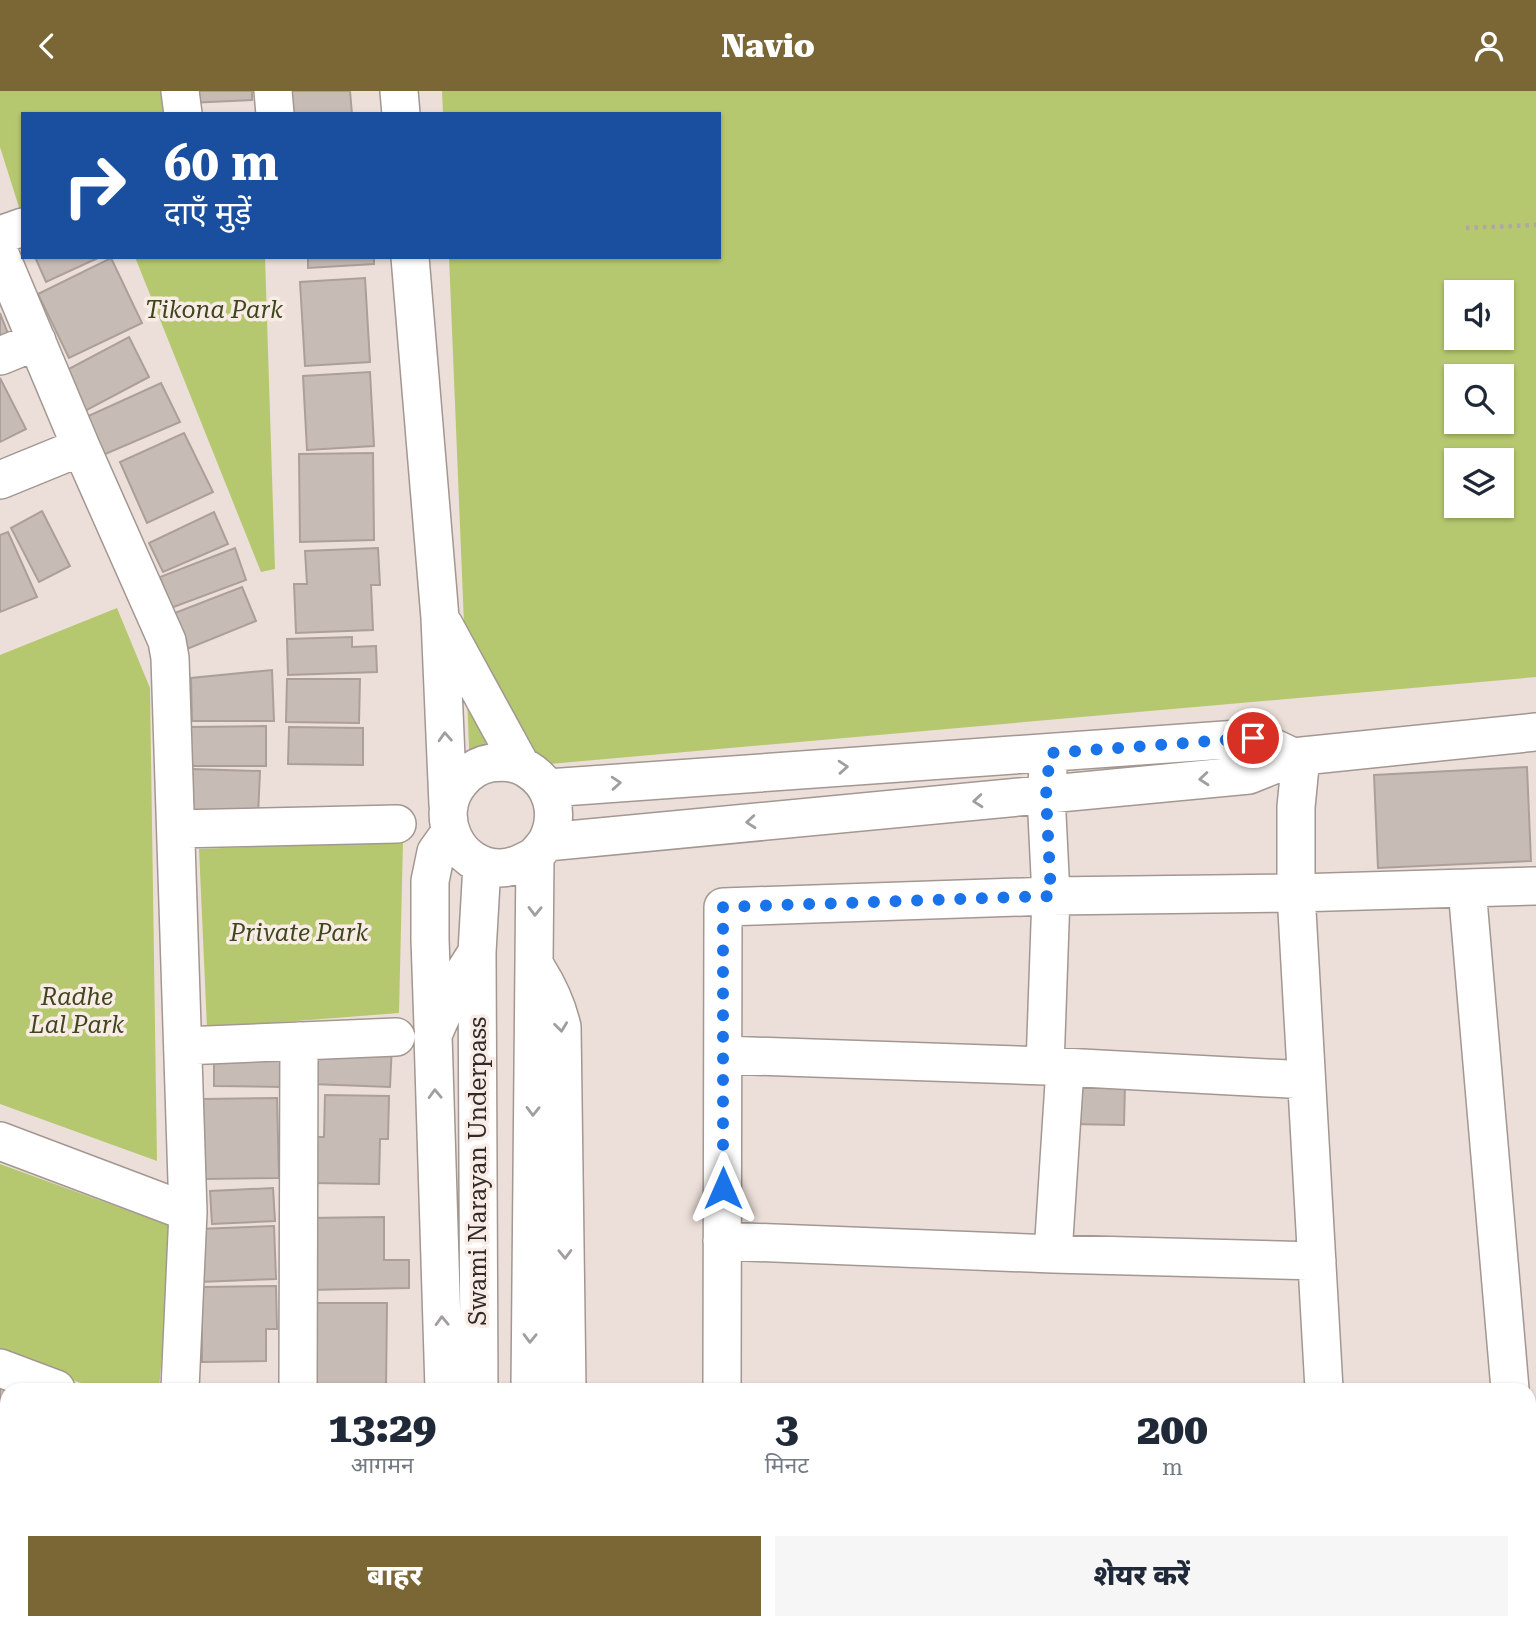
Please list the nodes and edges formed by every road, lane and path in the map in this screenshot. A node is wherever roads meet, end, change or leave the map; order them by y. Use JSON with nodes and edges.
{"nodes":[{"id":1,"x":180,"y":91,"type":"edge"},
{"id":2,"x":273,"y":91,"type":"edge"},
{"id":3,"x":399,"y":91,"type":"edge"},
{"id":4,"x":183,"y":112,"type":"edge"},
{"id":5,"x":275,"y":112,"type":"edge"},
{"id":6,"x":401,"y":112,"type":"edge"},
{"id":7,"x":1536,"y":225,"type":"edge"},
{"id":8,"x":21,"y":228,"type":"edge"},
{"id":9,"x":1466,"y":228,"type":"dead end"},
{"id":10,"x":0,"y":235,"type":"edge"},
{"id":11,"x":0,"y":254,"type":"edge"},
{"id":12,"x":410,"y":259,"type":"edge"},
{"id":13,"x":37,"y":341,"type":"junction"},
{"id":14,"x":0,"y":356,"type":"edge"},
{"id":15,"x":81,"y":447,"type":"junction"},
{"id":16,"x":0,"y":480,"type":"edge"},
{"id":17,"x":440,"y":618,"type":"junction"},
{"id":18,"x":1536,"y":732,"type":"edge"},
{"id":19,"x":1050,"y":753,"type":"junction"},
{"id":20,"x":1297,"y":756,"type":"junction"},
{"id":21,"x":520,"y":764,"type":"junction"},
{"id":22,"x":548,"y":788,"type":"junction"},
{"id":23,"x":1046,"y":795,"type":"junction"},
{"id":24,"x":450,"y":818,"type":"junction"},
{"id":25,"x":397,"y":824,"type":"dead end"},
{"id":26,"x":176,"y":829,"type":"junction"},
{"id":27,"x":541,"y":849,"type":"junction"},
{"id":28,"x":482,"y":865,"type":"junction"},
{"id":29,"x":1536,"y":886,"type":"edge"},
{"id":30,"x":1467,"y":888,"type":"junction"},
{"id":31,"x":1296,"y":893,"type":"junction"},
{"id":32,"x":1051,"y":896,"type":"junction"},
{"id":33,"x":477,"y":952,"type":"junction"},
{"id":34,"x":534,"y":965,"type":"junction"},
{"id":35,"x":433,"y":1035,"type":"junction"},
{"id":36,"x":396,"y":1037,"type":"dead end"},
{"id":37,"x":299,"y":1041,"type":"junction"},
{"id":38,"x":183,"y":1046,"type":"junction"},
{"id":39,"x":723,"y":1055,"type":"junction"},
{"id":40,"x":1055,"y":1067,"type":"junction"},
{"id":41,"x":1306,"y":1080,"type":"junction"},
{"id":42,"x":0,"y":1141,"type":"edge"},
{"id":43,"x":188,"y":1212,"type":"junction"},
{"id":44,"x":722,"y":1241,"type":"junction"},
{"id":45,"x":1053,"y":1254,"type":"junction"},
{"id":46,"x":1317,"y":1261,"type":"junction"},
{"id":47,"x":0,"y":1368,"type":"edge"},
{"id":48,"x":40,"y":1383,"type":"edge"},
{"id":49,"x":180,"y":1383,"type":"edge"},
{"id":50,"x":298,"y":1383,"type":"edge"},
{"id":51,"x":444,"y":1383,"type":"edge"},
{"id":52,"x":479,"y":1383,"type":"edge"},
{"id":53,"x":530,"y":1383,"type":"edge"},
{"id":54,"x":567,"y":1383,"type":"edge"},
{"id":55,"x":722,"y":1383,"type":"edge"},
{"id":56,"x":1324,"y":1383,"type":"edge"},
{"id":57,"x":1509,"y":1383,"type":"edge"}],
"edges":[{"from":1,"to":4,"type":"street"},
{"from":2,"to":5,"type":"street"},
{"from":3,"to":6,"type":"street"},
{"from":7,"to":9,"type":"path"},
{"from":8,"to":10,"type":"street"},
{"from":11,"to":13,"type":"street"},
{"from":12,"to":17,"type":"street"},
{"from":13,"to":14,"type":"street"},
{"from":13,"to":15,"type":"street"},
{"from":15,"to":16,"type":"street"},
{"from":15,"to":26,"type":"street"},
{"from":17,"to":21,"type":"street"},
{"from":24,"to":17,"type":"street","one_way":true},
{"from":18,"to":20,"type":"street"},
{"from":19,"to":20,"type":"street"},
{"from":22,"to":19,"type":"street","one_way":true},
{"from":19,"to":23,"type":"street"},
{"from":20,"to":23,"type":"street","one_way":true},
{"from":20,"to":31,"type":"street"},
{"from":21,"to":22,"type":"street"},
{"from":21,"to":24,"type":"street"},
{"from":22,"to":27,"type":"street"},
{"from":23,"to":27,"type":"street","one_way":true},
{"from":23,"to":32,"type":"street"},
{"from":24,"to":28,"type":"street"},
{"from":24,"to":35,"type":"street"},
{"from":25,"to":26,"type":"street"},
{"from":26,"to":38,"type":"street"},
{"from":27,"to":28,"type":"street"},
{"from":27,"to":34,"type":"street","one_way":true},
{"from":28,"to":33,"type":"street","name":"Swami Narayan Underpass"},
{"from":29,"to":30,"type":"street"},
{"from":30,"to":31,"type":"street"},
{"from":30,"to":57,"type":"street"},
{"from":31,"to":32,"type":"street"},
{"from":31,"to":41,"type":"street"},
{"from":32,"to":39,"type":"street"},
{"from":32,"to":40,"type":"street"},
{"from":33,"to":35,"type":"street"},
{"from":33,"to":52,"type":"street","name":"Swami Narayan Underpass"},
{"from":34,"to":53,"type":"street","one_way":true},
{"from":34,"to":54,"type":"street","one_way":true},
{"from":51,"to":35,"type":"street","one_way":true},
{"from":36,"to":37,"type":"street"},
{"from":37,"to":38,"type":"street"},
{"from":37,"to":50,"type":"street"},
{"from":38,"to":43,"type":"street"},
{"from":39,"to":40,"type":"street"},
{"from":39,"to":44,"type":"street"},
{"from":40,"to":41,"type":"street"},
{"from":40,"to":45,"type":"street"},
{"from":41,"to":46,"type":"street"},
{"from":42,"to":43,"type":"street"},
{"from":43,"to":49,"type":"street"},
{"from":44,"to":45,"type":"street"},
{"from":44,"to":55,"type":"street"},
{"from":45,"to":46,"type":"street"},
{"from":46,"to":56,"type":"street"},
{"from":47,"to":48,"type":"street"}]}
